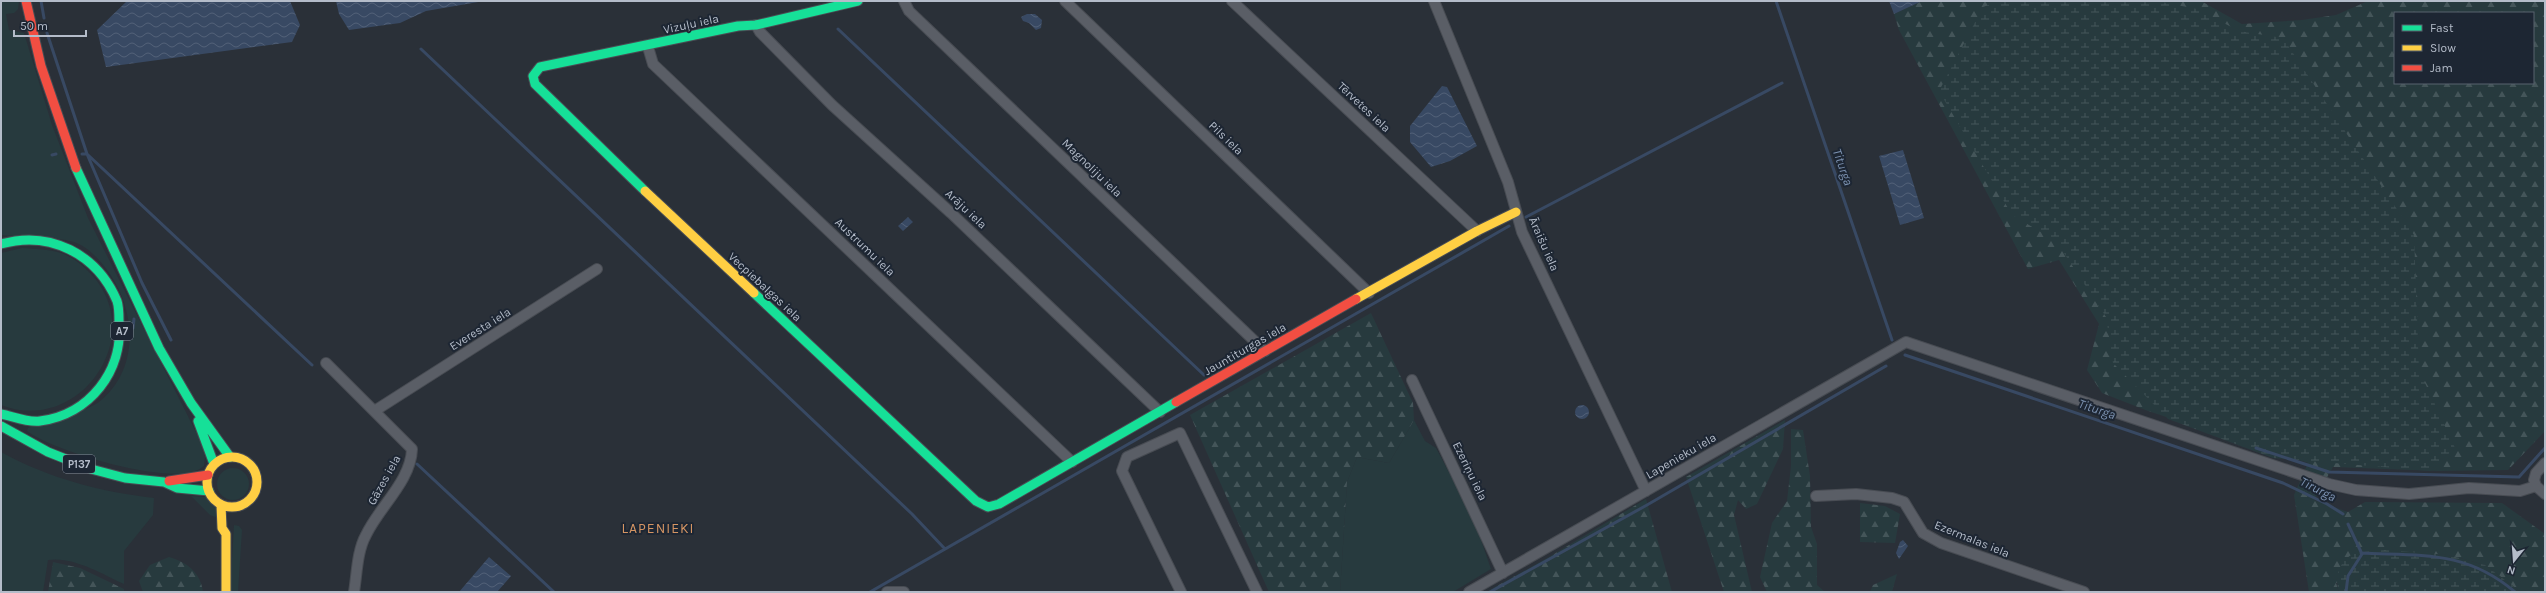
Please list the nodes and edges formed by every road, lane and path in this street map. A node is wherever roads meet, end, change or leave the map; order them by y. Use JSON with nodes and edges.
{"nodes":[{"id":1,"x":26,"y":1,"type":"edge"},
{"id":2,"x":858,"y":1,"type":"edge"},
{"id":3,"x":904,"y":1,"type":"edge"},
{"id":4,"x":1065,"y":1,"type":"edge"},
{"id":5,"x":1232,"y":1,"type":"edge"},
{"id":6,"x":1434,"y":1,"type":"edge"},
{"id":7,"x":756,"y":24,"type":"junction"},
{"id":8,"x":648,"y":47,"type":"junction"},
{"id":9,"x":534,"y":76,"type":"joint"},
{"id":10,"x":1516,"y":212,"type":"junction"},
{"id":11,"x":1477,"y":231,"type":"junction"},
{"id":12,"x":1,"y":244,"type":"edge"},
{"id":13,"x":597,"y":270,"type":"dead end"},
{"id":14,"x":1369,"y":293,"type":"junction"},
{"id":15,"x":1265,"y":351,"type":"junction"},
{"id":16,"x":326,"y":363,"type":"dead end"},
{"id":17,"x":1412,"y":380,"type":"dead end"},
{"id":18,"x":191,"y":402,"type":"junction"},
{"id":19,"x":376,"y":410,"type":"junction"},
{"id":20,"x":1160,"y":412,"type":"junction"},
{"id":21,"x":1,"y":414,"type":"edge"},
{"id":22,"x":1,"y":426,"type":"edge"},
{"id":23,"x":230,"y":457,"type":"junction"},
{"id":24,"x":1072,"y":462,"type":"junction"},
{"id":25,"x":2545,"y":462,"type":"edge"},
{"id":26,"x":214,"y":464,"type":"junction"},
{"id":27,"x":208,"y":475,"type":"junction"},
{"id":28,"x":164,"y":482,"type":"junction"},
{"id":29,"x":2535,"y":483,"type":"junction"},
{"id":30,"x":209,"y":491,"type":"junction"},
{"id":31,"x":1646,"y":491,"type":"junction"},
{"id":32,"x":2545,"y":494,"type":"edge"},
{"id":33,"x":1816,"y":496,"type":"dead end"},
{"id":34,"x":221,"y":505,"type":"junction"},
{"id":35,"x":238,"y":506,"type":"junction"},
{"id":36,"x":988,"y":507,"type":"joint"},
{"id":37,"x":226,"y":534,"type":"junction"},
{"id":38,"x":1503,"y":573,"type":"junction"},
{"id":39,"x":226,"y":592,"type":"edge"},
{"id":40,"x":354,"y":592,"type":"edge"},
{"id":41,"x":887,"y":592,"type":"edge"},
{"id":42,"x":904,"y":592,"type":"edge"},
{"id":43,"x":1181,"y":592,"type":"edge"},
{"id":44,"x":1257,"y":592,"type":"edge"},
{"id":45,"x":1469,"y":592,"type":"edge"},
{"id":46,"x":2084,"y":592,"type":"edge"}],
"edges":[{"from":1,"to":18,"type":"main road"},
{"from":2,"to":7,"type":"main road","name":"Vizuļu iela"},
{"from":3,"to":15,"type":"street","name":"Magnoliju iela"},
{"from":4,"to":14,"type":"street","name":"Pils iela"},
{"from":5,"to":11,"type":"street","name":"Tērvetes iela"},
{"from":6,"to":10,"type":"street","name":"Āraišu iela"},
{"from":7,"to":8,"type":"main road","name":"Vizuļu iela"},
{"from":7,"to":20,"type":"street","name":"Arāju iela"},
{"from":8,"to":9,"type":"main road","name":"Vizuļu iela"},
{"from":8,"to":24,"type":"street","name":"Austrumu iela"},
{"from":9,"to":36,"type":"main road","name":"Vecpiebalgas iela"},
{"from":10,"to":11,"type":"main road","name":"Jauntiturgas iela"},
{"from":10,"to":31,"type":"street","name":"Āraišu iela"},
{"from":11,"to":14,"type":"main road","name":"Jauntiturgas iela"},
{"from":12,"to":21,"type":"main road","number":"A7"},
{"from":13,"to":19,"type":"street","name":"Everesta iela"},
{"from":14,"to":15,"type":"main road","name":"Jauntiturgas iela"},
{"from":15,"to":20,"type":"main road","name":"Jauntiturgas iela"},
{"from":16,"to":19,"type":"street","name":"Gāzes iela"},
{"from":17,"to":38,"type":"street","name":"Ezeriņu iela"},
{"from":18,"to":23,"type":"main road"},
{"from":18,"to":26,"type":"main road"},
{"from":19,"to":40,"type":"street","name":"Gāzes iela"},
{"from":20,"to":24,"type":"main road","name":"Jauntiturgas iela"},
{"from":22,"to":28,"type":"main road","number":"P137"},
{"from":23,"to":26,"type":"main road"},
{"from":23,"to":35,"type":"main road"},
{"from":24,"to":36,"type":"main road","name":"Jauntiturgas iela"},
{"from":25,"to":29,"type":"street"},
{"from":26,"to":27,"type":"main road"},
{"from":27,"to":28,"type":"main road","number":"P137"},
{"from":27,"to":30,"type":"main road"},
{"from":28,"to":30,"type":"main road","number":"P137"},
{"from":29,"to":31,"type":"street","name":"Lapenieku iela"},
{"from":29,"to":32,"type":"street"},
{"from":30,"to":34,"type":"main road"},
{"from":31,"to":38,"type":"street","name":"Lapenieku iela"},
{"from":33,"to":46,"type":"street","name":"Ezermalas iela"},
{"from":34,"to":35,"type":"main road"},
{"from":34,"to":37,"type":"main road"},
{"from":35,"to":37,"type":"main road"},
{"from":37,"to":39,"type":"main road"},
{"from":38,"to":45,"type":"street","name":"Lapenieku iela"},
{"from":41,"to":42,"type":"street"},
{"from":43,"to":44,"type":"street"}]}
